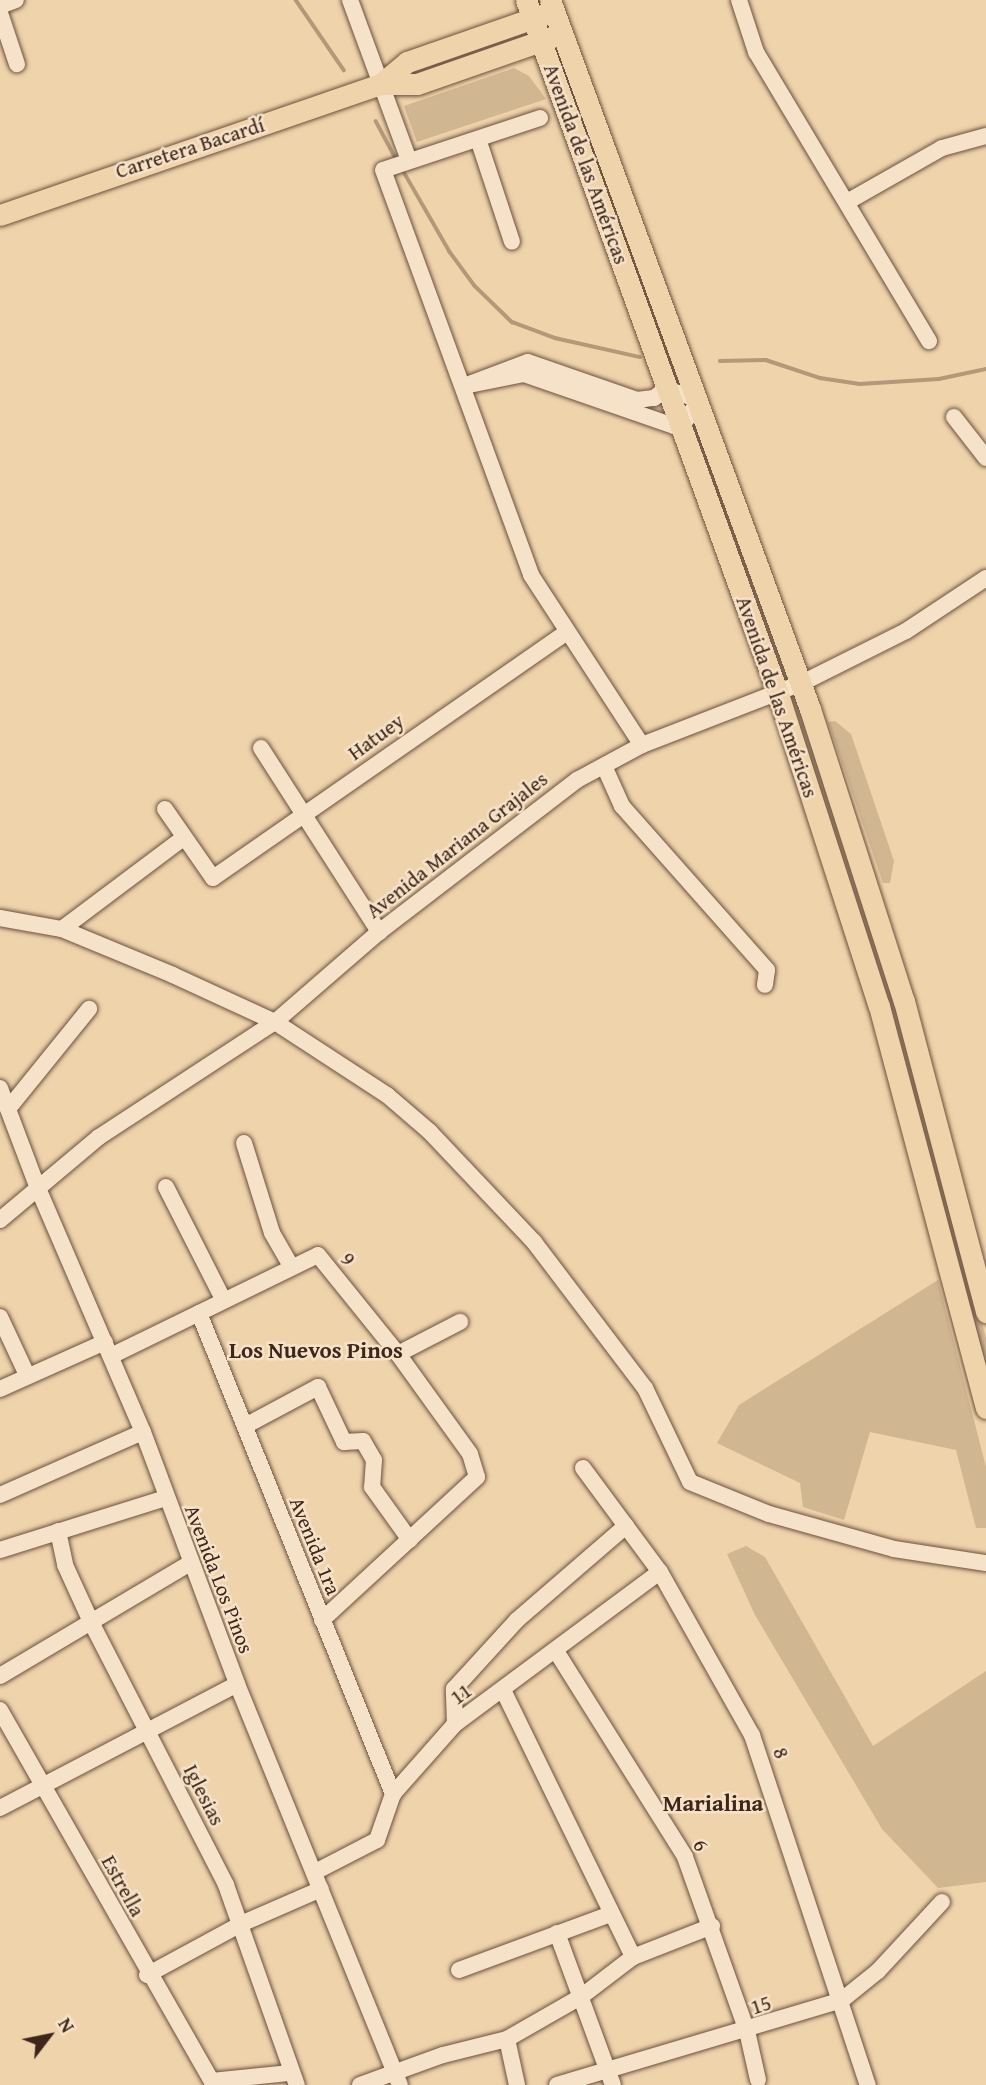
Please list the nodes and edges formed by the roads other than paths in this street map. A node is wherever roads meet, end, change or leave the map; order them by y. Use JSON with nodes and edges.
{"nodes":[{"id":1,"x":16,"y":0,"type":"edge"},
{"id":2,"x":350,"y":0,"type":"edge"},
{"id":3,"x":739,"y":0,"type":"edge"},
{"id":4,"x":552,"y":5,"type":"edge"},
{"id":5,"x":0,"y":6,"type":"edge"},
{"id":6,"x":529,"y":9,"type":"edge"},
{"id":7,"x":0,"y":13,"type":"edge"},
{"id":8,"x":563,"y":34,"type":"junction"},
{"id":9,"x":542,"y":41,"type":"junction"},
{"id":10,"x":17,"y":64,"type":"dead end"},
{"id":11,"x":381,"y":84,"type":"junction"},
{"id":12,"x":540,"y":118,"type":"dead end"},
{"id":13,"x":986,"y":136,"type":"edge"},
{"id":14,"x":478,"y":139,"type":"junction"},
{"id":15,"x":409,"y":160,"type":"junction"},
{"id":16,"x":846,"y":202,"type":"junction"},
{"id":17,"x":0,"y":215,"type":"edge"},
{"id":18,"x":512,"y":242,"type":"dead end"},
{"id":19,"x":929,"y":341,"type":"dead end"},
{"id":20,"x":464,"y":386,"type":"junction"},
{"id":21,"x":669,"y":390,"type":"junction"},
{"id":22,"x":699,"y":400,"type":"junction"},
{"id":23,"x":954,"y":417,"type":"dead end"},
{"id":24,"x":682,"y":425,"type":"junction"},
{"id":25,"x":986,"y":458,"type":"edge"},
{"id":26,"x":986,"y":578,"type":"edge"},
{"id":27,"x":566,"y":632,"type":"junction"},
{"id":28,"x":802,"y":683,"type":"junction"},
{"id":29,"x":777,"y":691,"type":"junction"},
{"id":30,"x":642,"y":745,"type":"junction"},
{"id":31,"x":261,"y":748,"type":"dead end"},
{"id":32,"x":604,"y":766,"type":"junction"},
{"id":33,"x":164,"y":809,"type":"dead end"},
{"id":34,"x":302,"y":817,"type":"junction"},
{"id":35,"x":183,"y":838,"type":"junction"},
{"id":36,"x":0,"y":918,"type":"edge"},
{"id":37,"x":62,"y":929,"type":"junction"},
{"id":38,"x":379,"y":932,"type":"junction"},
{"id":39,"x":765,"y":985,"type":"dead end"},
{"id":40,"x":89,"y":1009,"type":"dead end"},
{"id":41,"x":275,"y":1022,"type":"junction"},
{"id":42,"x":0,"y":1088,"type":"edge"},
{"id":43,"x":8,"y":1109,"type":"junction"},
{"id":44,"x":244,"y":1143,"type":"dead end"},
{"id":45,"x":37,"y":1186,"type":"junction"},
{"id":46,"x":166,"y":1186,"type":"dead end"},
{"id":47,"x":0,"y":1220,"type":"edge"},
{"id":48,"x":291,"y":1266,"type":"junction"},
{"id":49,"x":223,"y":1299,"type":"junction"},
{"id":50,"x":986,"y":1312,"type":"edge"},
{"id":51,"x":199,"y":1313,"type":"junction"},
{"id":52,"x":0,"y":1317,"type":"edge"},
{"id":53,"x":460,"y":1322,"type":"dead end"},
{"id":54,"x":108,"y":1349,"type":"junction"},
{"id":55,"x":398,"y":1354,"type":"junction"},
{"id":56,"x":27,"y":1375,"type":"junction"},
{"id":57,"x":982,"y":1379,"type":"edge"},
{"id":58,"x":0,"y":1389,"type":"edge"},
{"id":59,"x":986,"y":1408,"type":"edge"},
{"id":60,"x":244,"y":1426,"type":"junction"},
{"id":61,"x":144,"y":1432,"type":"junction"},
{"id":62,"x":583,"y":1468,"type":"dead end"},
{"id":63,"x":0,"y":1495,"type":"edge"},
{"id":64,"x":166,"y":1498,"type":"junction"},
{"id":65,"x":626,"y":1526,"type":"junction"},
{"id":66,"x":58,"y":1531,"type":"junction"},
{"id":67,"x":410,"y":1540,"type":"junction"},
{"id":68,"x":0,"y":1550,"type":"edge"},
{"id":69,"x":191,"y":1563,"type":"junction"},
{"id":70,"x":986,"y":1563,"type":"edge"},
{"id":71,"x":660,"y":1572,"type":"junction"},
{"id":72,"x":322,"y":1620,"type":"junction"},
{"id":73,"x":92,"y":1624,"type":"junction"},
{"id":74,"x":556,"y":1651,"type":"junction"},
{"id":75,"x":0,"y":1676,"type":"edge"},
{"id":76,"x":237,"y":1684,"type":"junction"},
{"id":77,"x":503,"y":1690,"type":"junction"},
{"id":78,"x":0,"y":1710,"type":"edge"},
{"id":79,"x":455,"y":1724,"type":"junction"},
{"id":80,"x":150,"y":1732,"type":"junction"},
{"id":81,"x":43,"y":1784,"type":"junction"},
{"id":82,"x":393,"y":1794,"type":"junction"},
{"id":83,"x":0,"y":1808,"type":"edge"},
{"id":84,"x":315,"y":1872,"type":"junction"},
{"id":85,"x":321,"y":1889,"type":"junction"},
{"id":86,"x":942,"y":1902,"type":"dead end"},
{"id":87,"x":610,"y":1914,"type":"junction"},
{"id":88,"x":241,"y":1924,"type":"junction"},
{"id":89,"x":712,"y":1926,"type":"junction"},
{"id":90,"x":556,"y":1933,"type":"junction"},
{"id":91,"x":634,"y":1956,"type":"junction"},
{"id":92,"x":459,"y":1970,"type":"dead end"},
{"id":93,"x":147,"y":1975,"type":"junction"},
{"id":94,"x":582,"y":1996,"type":"junction"},
{"id":95,"x":842,"y":2000,"type":"junction"},
{"id":96,"x":747,"y":2031,"type":"junction"},
{"id":97,"x":507,"y":2039,"type":"junction"},
{"id":98,"x":608,"y":2067,"type":"junction"},
{"id":99,"x":293,"y":2079,"type":"edge"},
{"id":100,"x":398,"y":2079,"type":"edge"},
{"id":101,"x":758,"y":2080,"type":"dead end"},
{"id":102,"x":360,"y":2085,"type":"edge"},
{"id":103,"x":517,"y":2085,"type":"edge"},
{"id":104,"x":557,"y":2085,"type":"edge"},
{"id":105,"x":613,"y":2085,"type":"edge"},
{"id":106,"x":868,"y":2085,"type":"edge"}],
"edges":[{"from":1,"to":5,"type":"street"},
{"from":2,"to":11,"type":"street"},
{"from":3,"to":16,"type":"street"},
{"from":4,"to":6,"type":"main road","name":"Carretera Bacardí"},
{"from":4,"to":8,"type":"main road","name":"Avenida de las Américas"},
{"from":6,"to":9,"type":"main road","name":"Avenida de las Américas"},
{"from":6,"to":11,"type":"main road","name":"Carretera Bacardí"},
{"from":7,"to":10,"type":"street"},
{"from":8,"to":9,"type":"main road","name":"Carretera Bacardí"},
{"from":8,"to":22,"type":"main road","name":"Avenida de las Américas"},
{"from":9,"to":11,"type":"main road","name":"Carretera Bacardí"},
{"from":9,"to":21,"type":"main road","name":"Avenida de las Américas"},
{"from":11,"to":15,"type":"street"},
{"from":11,"to":17,"type":"main road","name":"Carretera Bacardí"},
{"from":12,"to":14,"type":"street"},
{"from":13,"to":16,"type":"street"},
{"from":14,"to":15,"type":"street"},
{"from":14,"to":18,"type":"street"},
{"from":15,"to":20,"type":"street"},
{"from":16,"to":19,"type":"street"},
{"from":20,"to":21,"type":"street"},
{"from":20,"to":24,"type":"street"},
{"from":20,"to":27,"type":"street"},
{"from":21,"to":22,"type":"street"},
{"from":21,"to":24,"type":"main road","name":"Avenida de las Américas"},
{"from":22,"to":24,"type":"street"},
{"from":22,"to":28,"type":"main road","name":"Avenida de las Américas"},
{"from":23,"to":25,"type":"street"},
{"from":24,"to":29,"type":"main road","name":"Avenida de las Américas"},
{"from":26,"to":28,"type":"street","name":"Avenida Mariana Grajales"},
{"from":27,"to":30,"type":"street"},
{"from":27,"to":34,"type":"street","name":"Hatuey"},
{"from":28,"to":29,"type":"street","name":"Avenida Mariana Grajales"},
{"from":28,"to":50,"type":"main road","name":"Avenida de las Américas"},
{"from":29,"to":30,"type":"street","name":"Avenida Mariana Grajales"},
{"from":29,"to":57,"type":"main road","name":"Avenida de las Américas"},
{"from":30,"to":32,"type":"street","name":"Avenida Mariana Grajales"},
{"from":31,"to":34,"type":"street"},
{"from":32,"to":38,"type":"street","name":"Avenida Mariana Grajales"},
{"from":32,"to":39,"type":"street"},
{"from":33,"to":35,"type":"street"},
{"from":34,"to":35,"type":"street","name":"Hatuey"},
{"from":34,"to":38,"type":"street"},
{"from":35,"to":37,"type":"street"},
{"from":36,"to":37,"type":"street"},
{"from":37,"to":41,"type":"street"},
{"from":38,"to":41,"type":"street","name":"Avenida Mariana Grajales"},
{"from":40,"to":43,"type":"street"},
{"from":41,"to":45,"type":"street","name":"Avenida Mariana Grajales"},
{"from":41,"to":70,"type":"street"},
{"from":42,"to":43,"type":"street","name":"Avenida Los Pinos"},
{"from":43,"to":45,"type":"street","name":"Avenida Los Pinos"},
{"from":44,"to":48,"type":"street"},
{"from":45,"to":47,"type":"street","name":"Avenida Mariana Grajales"},
{"from":45,"to":54,"type":"street","name":"Avenida Los Pinos"},
{"from":46,"to":49,"type":"street"},
{"from":48,"to":49,"type":"street","name":"9"},
{"from":48,"to":55,"type":"street","name":"9"},
{"from":49,"to":51,"type":"street","name":"9"},
{"from":51,"to":54,"type":"street","name":"9"},
{"from":51,"to":60,"type":"street","name":"Avenida 1ra"},
{"from":52,"to":56,"type":"street"},
{"from":53,"to":55,"type":"street"},
{"from":54,"to":56,"type":"street","name":"9"},
{"from":54,"to":61,"type":"street","name":"Avenida Los Pinos"},
{"from":55,"to":67,"type":"street","name":"9"},
{"from":56,"to":58,"type":"street","name":"9"},
{"from":57,"to":59,"type":"main road","name":"Avenida de las Américas"},
{"from":60,"to":67,"type":"street"},
{"from":60,"to":72,"type":"street","name":"Avenida 1ra"},
{"from":61,"to":63,"type":"street"},
{"from":61,"to":64,"type":"street","name":"Avenida Los Pinos"},
{"from":62,"to":65,"type":"street","name":"8"},
{"from":64,"to":66,"type":"street"},
{"from":64,"to":69,"type":"street","name":"Avenida Los Pinos"},
{"from":65,"to":71,"type":"street","name":"8"},
{"from":65,"to":79,"type":"street"},
{"from":66,"to":68,"type":"street"},
{"from":66,"to":73,"type":"street","name":"Iglesias"},
{"from":67,"to":72,"type":"street"},
{"from":69,"to":73,"type":"street"},
{"from":69,"to":76,"type":"street","name":"Avenida Los Pinos"},
{"from":71,"to":74,"type":"street","name":"11"},
{"from":71,"to":95,"type":"street","name":"8"},
{"from":72,"to":82,"type":"street","name":"Avenida 1ra"},
{"from":73,"to":75,"type":"street"},
{"from":73,"to":80,"type":"street","name":"Iglesias"},
{"from":74,"to":77,"type":"street","name":"11"},
{"from":74,"to":89,"type":"street","name":"6"},
{"from":76,"to":80,"type":"street"},
{"from":76,"to":84,"type":"street","name":"Avenida Los Pinos"},
{"from":77,"to":79,"type":"street","name":"11"},
{"from":77,"to":87,"type":"street"},
{"from":78,"to":81,"type":"street","name":"Estrella"},
{"from":79,"to":82,"type":"street","name":"11"},
{"from":80,"to":81,"type":"street"},
{"from":80,"to":88,"type":"street","name":"Iglesias"},
{"from":81,"to":83,"type":"street"},
{"from":81,"to":93,"type":"street","name":"Estrella"},
{"from":82,"to":84,"type":"street","name":"11"},
{"from":84,"to":85,"type":"street","name":"Avenida Los Pinos"},
{"from":85,"to":88,"type":"street"},
{"from":85,"to":100,"type":"street","name":"Avenida Los Pinos"},
{"from":86,"to":95,"type":"street","name":"15"},
{"from":87,"to":90,"type":"street"},
{"from":87,"to":91,"type":"street"},
{"from":88,"to":93,"type":"street"},
{"from":88,"to":99,"type":"street","name":"Iglesias"},
{"from":89,"to":91,"type":"street"},
{"from":89,"to":96,"type":"street","name":"6"},
{"from":90,"to":92,"type":"street"},
{"from":90,"to":94,"type":"street"},
{"from":91,"to":94,"type":"street"},
{"from":93,"to":99,"type":"street","name":"Estrella"},
{"from":94,"to":97,"type":"street"},
{"from":94,"to":98,"type":"street"},
{"from":95,"to":96,"type":"street","name":"15"},
{"from":95,"to":106,"type":"street","name":"8"},
{"from":96,"to":98,"type":"street","name":"15"},
{"from":96,"to":101,"type":"street","name":"6"},
{"from":97,"to":100,"type":"street"},
{"from":97,"to":103,"type":"street"},
{"from":98,"to":104,"type":"street","name":"15"},
{"from":98,"to":105,"type":"street"},
{"from":100,"to":102,"type":"street"}]}
